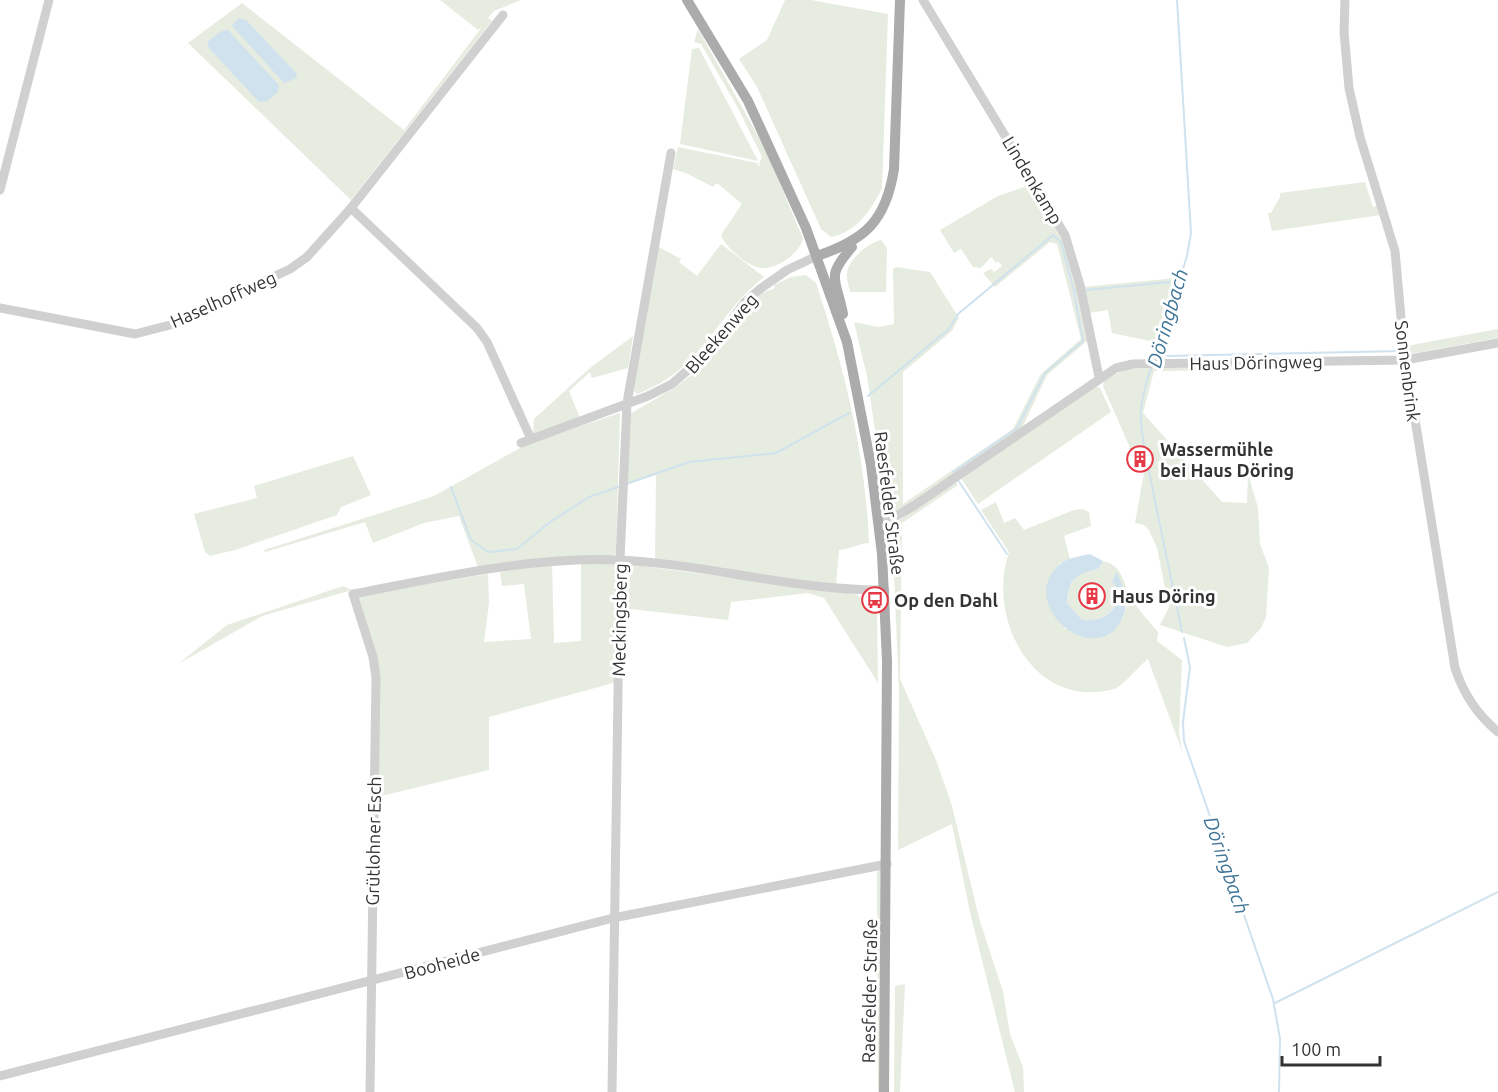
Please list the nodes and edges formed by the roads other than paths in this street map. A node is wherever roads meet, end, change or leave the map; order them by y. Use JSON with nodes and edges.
{"nodes":[{"id":1,"x":49,"y":0,"type":"edge"},
{"id":2,"x":687,"y":0,"type":"edge"},
{"id":3,"x":900,"y":0,"type":"edge"},
{"id":4,"x":923,"y":0,"type":"edge"},
{"id":5,"x":1345,"y":0,"type":"edge"},
{"id":6,"x":503,"y":15,"type":"dead end"},
{"id":7,"x":671,"y":153,"type":"dead end"},
{"id":8,"x":0,"y":190,"type":"edge"},
{"id":9,"x":351,"y":208,"type":"junction"},
{"id":10,"x":860,"y":237,"type":"junction"},
{"id":11,"x":817,"y":256,"type":"junction"},
{"id":12,"x":0,"y":308,"type":"edge"},
{"id":13,"x":847,"y":342,"type":"junction"},
{"id":14,"x":1498,"y":343,"type":"edge"},
{"id":15,"x":1405,"y":360,"type":"junction"},
{"id":16,"x":1099,"y":377,"type":"junction"},
{"id":17,"x":627,"y":403,"type":"junction"},
{"id":18,"x":531,"y":439,"type":"junction"},
{"id":19,"x":521,"y":443,"type":"dead end"},
{"id":20,"x":879,"y":522,"type":"junction"},
{"id":21,"x":620,"y":560,"type":"junction"},
{"id":22,"x":885,"y":590,"type":"junction"},
{"id":23,"x":1498,"y":732,"type":"edge"},
{"id":24,"x":887,"y":864,"type":"junction"},
{"id":25,"x":613,"y":918,"type":"junction"},
{"id":26,"x":371,"y":981,"type":"junction"},
{"id":27,"x":0,"y":1076,"type":"edge"},
{"id":28,"x":370,"y":1092,"type":"edge"},
{"id":29,"x":612,"y":1092,"type":"edge"},
{"id":30,"x":885,"y":1092,"type":"edge"}],
"edges":[{"from":1,"to":8,"type":"street"},
{"from":2,"to":11,"type":"main road","name":"Raesfelder Straße"},
{"from":3,"to":10,"type":"main road"},
{"from":4,"to":16,"type":"street","name":"Lindenkamp"},
{"from":5,"to":15,"type":"street","name":"Sonnenbrink"},
{"from":6,"to":9,"type":"street","name":"Haselhoffweg"},
{"from":7,"to":17,"type":"street","name":"Meckingsberg"},
{"from":9,"to":12,"type":"street","name":"Haselhoffweg"},
{"from":9,"to":18,"type":"street"},
{"from":10,"to":11,"type":"main road"},
{"from":10,"to":13,"type":"main road"},
{"from":11,"to":13,"type":"main road","name":"Raesfelder Straße"},
{"from":11,"to":17,"type":"street","name":"Bleekenweg"},
{"from":13,"to":20,"type":"main road","name":"Raesfelder Straße"},
{"from":14,"to":15,"type":"street","name":"Haus Döringweg"},
{"from":15,"to":16,"type":"street","name":"Haus Döringweg"},
{"from":15,"to":23,"type":"street","name":"Sonnenbrink"},
{"from":16,"to":20,"type":"street","name":"Haus Döringweg"},
{"from":17,"to":18,"type":"street","name":"Bleekenweg"},
{"from":17,"to":21,"type":"street","name":"Meckingsberg"},
{"from":18,"to":19,"type":"street","name":"Bleekenweg"},
{"from":20,"to":22,"type":"main road","name":"Raesfelder Straße"},
{"from":21,"to":22,"type":"street"},
{"from":21,"to":25,"type":"street","name":"Meckingsberg"},
{"from":21,"to":26,"type":"street","name":"Grütlohner Esch"},
{"from":22,"to":24,"type":"main road","name":"Raesfelder Straße"},
{"from":24,"to":25,"type":"street","name":"Booheide"},
{"from":24,"to":30,"type":"main road","name":"Raesfelder Straße"},
{"from":25,"to":26,"type":"street","name":"Booheide"},
{"from":25,"to":29,"type":"street","name":"Meckingsberg"},
{"from":26,"to":27,"type":"street","name":"Booheide"},
{"from":26,"to":28,"type":"street","name":"Grütlohner Esch"}]}
